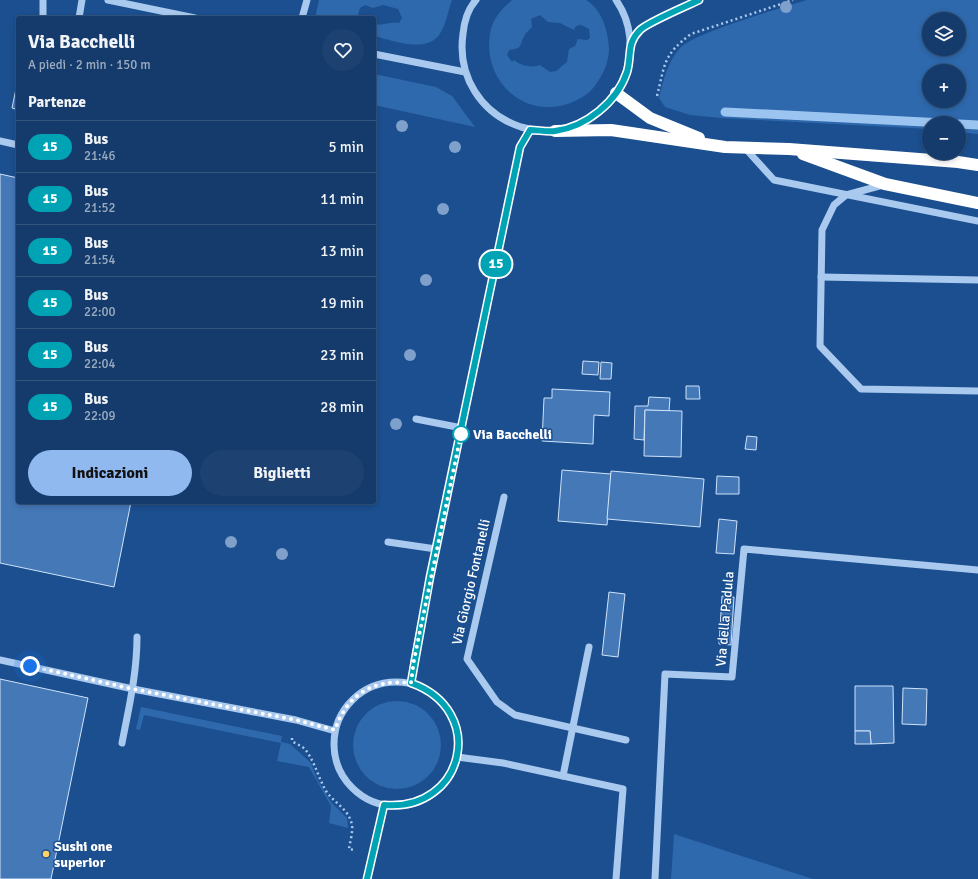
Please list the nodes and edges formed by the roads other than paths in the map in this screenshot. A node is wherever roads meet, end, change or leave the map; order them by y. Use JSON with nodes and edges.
{"nodes":[{"id":1,"x":43,"y":0,"type":"edge"},
{"id":2,"x":82,"y":0,"type":"edge"},
{"id":3,"x":108,"y":0,"type":"edge"},
{"id":4,"x":306,"y":0,"type":"edge"},
{"id":5,"x":476,"y":0,"type":"edge"},
{"id":6,"x":616,"y":0,"type":"edge"},
{"id":7,"x":700,"y":0,"type":"edge"},
{"id":8,"x":43,"y":16,"type":"edge"},
{"id":9,"x":79,"y":16,"type":"edge"},
{"id":10,"x":186,"y":16,"type":"edge"},
{"id":11,"x":302,"y":16,"type":"edge"},
{"id":12,"x":630,"y":43,"type":"junction"},
{"id":13,"x":376,"y":54,"type":"edge"},
{"id":14,"x":465,"y":72,"type":"junction"},
{"id":15,"x":616,"y":93,"type":"junction"},
{"id":16,"x":530,"y":130,"type":"junction"},
{"id":17,"x":555,"y":131,"type":"junction"},
{"id":18,"x":0,"y":141,"type":"edge"},
{"id":19,"x":16,"y":145,"type":"edge"},
{"id":20,"x":725,"y":147,"type":"junction"},
{"id":21,"x":744,"y":147,"type":"junction"},
{"id":22,"x":789,"y":149,"type":"junction"},
{"id":23,"x":978,"y":165,"type":"edge"},
{"id":24,"x":885,"y":184,"type":"junction"},
{"id":25,"x":846,"y":195,"type":"junction"},
{"id":26,"x":978,"y":203,"type":"edge"},
{"id":27,"x":978,"y":221,"type":"edge"},
{"id":28,"x":821,"y":277,"type":"junction"},
{"id":29,"x":978,"y":280,"type":"edge"},
{"id":30,"x":978,"y":391,"type":"edge"},
{"id":31,"x":416,"y":419,"type":"dead end"},
{"id":32,"x":462,"y":428,"type":"junction"},
{"id":33,"x":504,"y":497,"type":"dead end"},
{"id":34,"x":388,"y":542,"type":"dead end"},
{"id":35,"x":436,"y":549,"type":"junction"},
{"id":36,"x":978,"y":570,"type":"edge"},
{"id":37,"x":137,"y":637,"type":"dead end"},
{"id":38,"x":589,"y":647,"type":"dead end"},
{"id":39,"x":0,"y":660,"type":"edge"},
{"id":40,"x":411,"y":683,"type":"junction"},
{"id":41,"x":133,"y":689,"type":"junction"},
{"id":42,"x":573,"y":728,"type":"junction"},
{"id":43,"x":335,"y":730,"type":"junction"},
{"id":44,"x":626,"y":740,"type":"dead end"},
{"id":45,"x":122,"y":743,"type":"dead end"},
{"id":46,"x":457,"y":757,"type":"junction"},
{"id":47,"x":563,"y":776,"type":"junction"},
{"id":48,"x":384,"y":805,"type":"junction"},
{"id":49,"x":367,"y":879,"type":"edge"},
{"id":50,"x":616,"y":879,"type":"edge"},
{"id":51,"x":655,"y":879,"type":"edge"}],
"edges":[{"from":1,"to":8,"type":"street"},
{"from":2,"to":9,"type":"street"},
{"from":3,"to":10,"type":"street"},
{"from":4,"to":11,"type":"street"},
{"from":5,"to":14,"type":"street"},
{"from":6,"to":12,"type":"street"},
{"from":7,"to":12,"type":"street"},
{"from":12,"to":15,"type":"street"},
{"from":13,"to":14,"type":"street"},
{"from":14,"to":16,"type":"street"},
{"from":15,"to":17,"type":"street"},
{"from":15,"to":20,"type":"highway"},
{"from":16,"to":17,"type":"street"},
{"from":16,"to":32,"type":"street"},
{"from":17,"to":20,"type":"highway"},
{"from":18,"to":19,"type":"street"},
{"from":20,"to":21,"type":"highway"},
{"from":21,"to":22,"type":"highway"},
{"from":21,"to":25,"type":"street"},
{"from":22,"to":23,"type":"highway"},
{"from":22,"to":24,"type":"highway"},
{"from":24,"to":25,"type":"street"},
{"from":24,"to":26,"type":"highway"},
{"from":25,"to":27,"type":"street"},
{"from":25,"to":28,"type":"street"},
{"from":28,"to":29,"type":"street"},
{"from":28,"to":30,"type":"street"},
{"from":31,"to":32,"type":"street"},
{"from":32,"to":35,"type":"street"},
{"from":33,"to":42,"type":"street","name":"Via Giorgio Fontanelli"},
{"from":34,"to":35,"type":"street"},
{"from":35,"to":40,"type":"street"},
{"from":36,"to":51,"type":"street","name":"Via della Padula"},
{"from":37,"to":41,"type":"street"},
{"from":38,"to":42,"type":"street"},
{"from":39,"to":41,"type":"street"},
{"from":40,"to":43,"type":"street"},
{"from":40,"to":46,"type":"street"},
{"from":41,"to":43,"type":"street"},
{"from":41,"to":45,"type":"street"},
{"from":42,"to":44,"type":"street","name":"Via Giorgio Fontanelli"},
{"from":42,"to":47,"type":"street"},
{"from":43,"to":48,"type":"street"},
{"from":46,"to":47,"type":"street"},
{"from":46,"to":48,"type":"street"},
{"from":47,"to":50,"type":"street"},
{"from":48,"to":49,"type":"street"}]}
